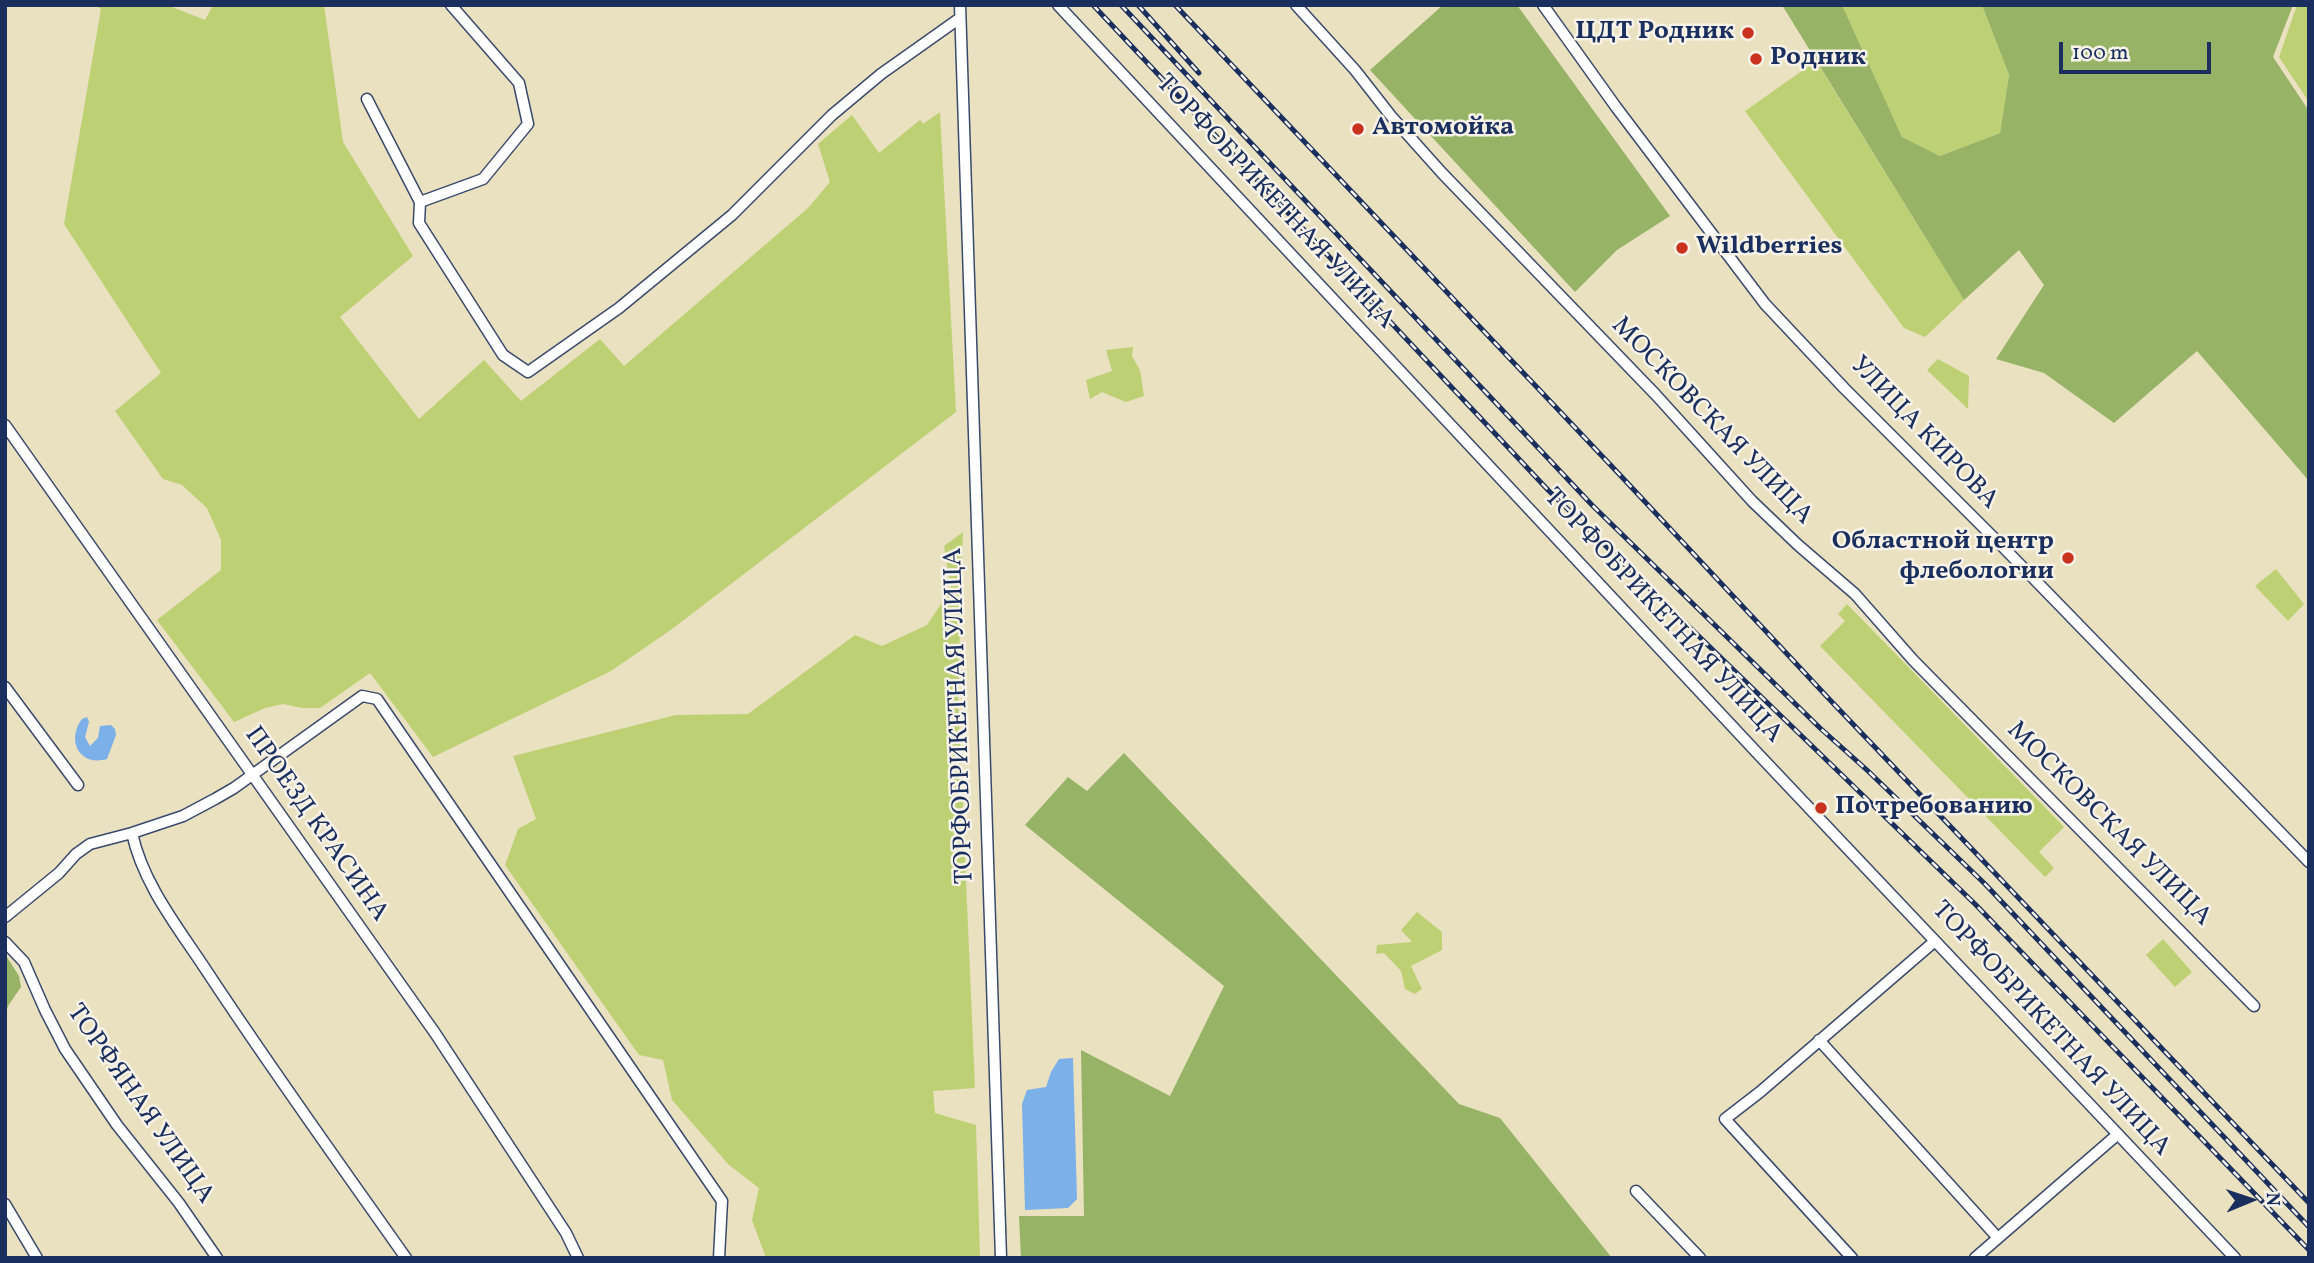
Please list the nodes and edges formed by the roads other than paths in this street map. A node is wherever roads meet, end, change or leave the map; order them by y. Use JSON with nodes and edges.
{"nodes":[{"id":1,"x":451,"y":5,"type":"edge"},
{"id":2,"x":960,"y":5,"type":"edge"},
{"id":3,"x":1058,"y":5,"type":"edge"},
{"id":4,"x":1296,"y":5,"type":"edge"},
{"id":5,"x":1543,"y":5,"type":"edge"},
{"id":6,"x":960,"y":18,"type":"junction"},
{"id":7,"x":367,"y":99,"type":"dead end"},
{"id":8,"x":420,"y":202,"type":"junction"},
{"id":9,"x":5,"y":425,"type":"edge"},
{"id":10,"x":5,"y":687,"type":"edge"},
{"id":11,"x":252,"y":774,"type":"junction"},
{"id":12,"x":78,"y":785,"type":"dead end"},
{"id":13,"x":132,"y":834,"type":"junction"},
{"id":14,"x":2309,"y":862,"type":"edge"},
{"id":15,"x":5,"y":917,"type":"edge"},
{"id":16,"x":1935,"y":941,"type":"junction"},
{"id":17,"x":5,"y":942,"type":"edge"},
{"id":18,"x":2254,"y":1006,"type":"dead end"},
{"id":19,"x":1819,"y":1040,"type":"junction"},
{"id":20,"x":2118,"y":1134,"type":"junction"},
{"id":21,"x":1636,"y":1191,"type":"dead end"},
{"id":22,"x":5,"y":1203,"type":"edge"},
{"id":23,"x":1998,"y":1238,"type":"junction"},
{"id":24,"x":37,"y":1258,"type":"edge"},
{"id":25,"x":217,"y":1258,"type":"edge"},
{"id":26,"x":406,"y":1258,"type":"edge"},
{"id":27,"x":578,"y":1258,"type":"edge"},
{"id":28,"x":719,"y":1258,"type":"edge"},
{"id":29,"x":1001,"y":1258,"type":"edge"},
{"id":30,"x":1700,"y":1258,"type":"edge"},
{"id":31,"x":1852,"y":1258,"type":"edge"},
{"id":32,"x":1975,"y":1258,"type":"edge"},
{"id":33,"x":2235,"y":1258,"type":"edge"}],
"edges":[{"from":1,"to":8,"type":"street"},
{"from":2,"to":6,"type":"street","name":"ТОРФОБРИКЕТНАЯ УЛИЦА"},
{"from":3,"to":16,"type":"street","name":"ТОРФОБРИКЕТНАЯ УЛИЦА"},
{"from":4,"to":18,"type":"street","name":"МОСКОВСКАЯ УЛИЦА"},
{"from":5,"to":14,"type":"street","name":"УЛИЦА КИРОВА"},
{"from":6,"to":8,"type":"street"},
{"from":6,"to":29,"type":"street","name":"ТОРФОБРИКЕТНАЯ УЛИЦА"},
{"from":7,"to":8,"type":"street"},
{"from":9,"to":11,"type":"street","name":"ПРОЕЗД КРАСИНА"},
{"from":10,"to":12,"type":"street"},
{"from":11,"to":13,"type":"street"},
{"from":11,"to":27,"type":"street","name":"ПРОЕЗД КРАСИНА"},
{"from":11,"to":28,"type":"street"},
{"from":13,"to":15,"type":"street"},
{"from":13,"to":26,"type":"street"},
{"from":16,"to":19,"type":"street"},
{"from":16,"to":20,"type":"street","name":"ТОРФОБРИКЕТНАЯ УЛИЦА"},
{"from":17,"to":25,"type":"street","name":"ТОРФЯНАЯ УЛИЦА"},
{"from":19,"to":23,"type":"street"},
{"from":19,"to":31,"type":"street"},
{"from":20,"to":23,"type":"street"},
{"from":20,"to":33,"type":"street","name":"ТОРФОБРИКЕТНАЯ УЛИЦА"},
{"from":21,"to":30,"type":"street"},
{"from":22,"to":24,"type":"street"},
{"from":23,"to":32,"type":"street"}]}
